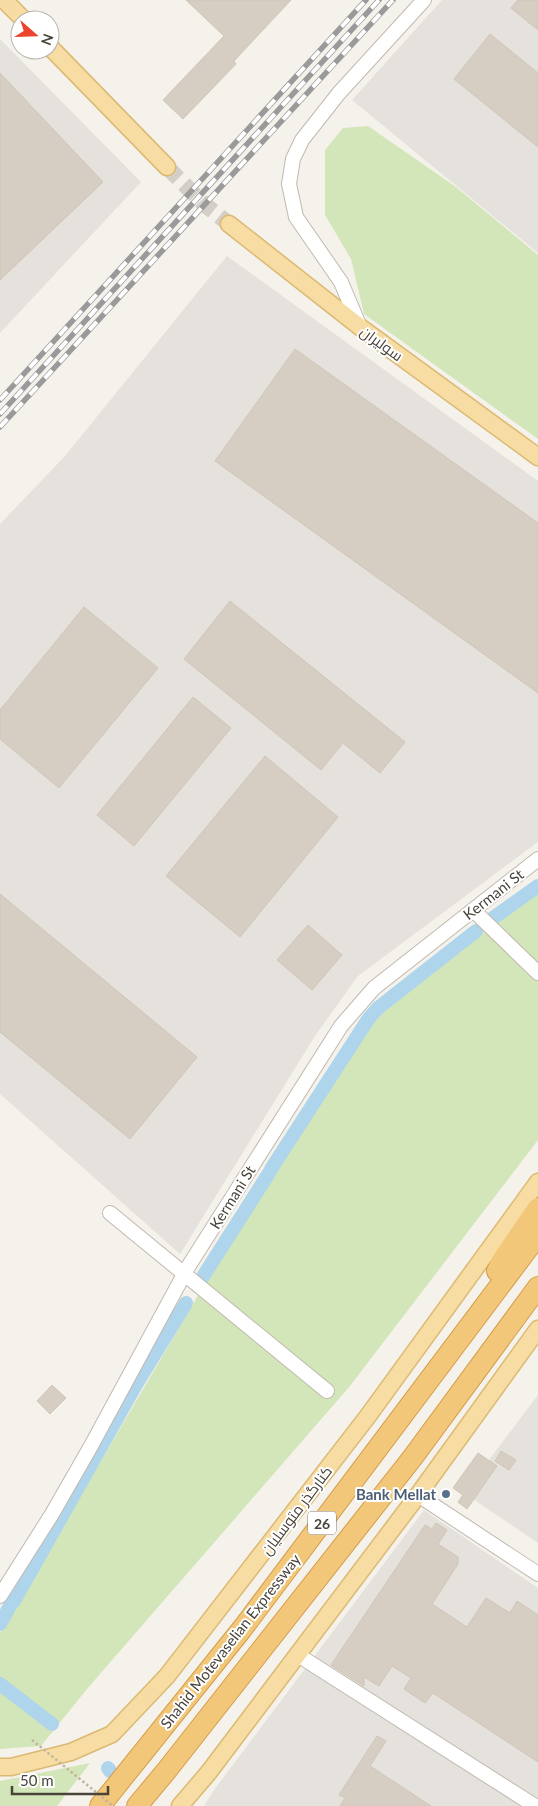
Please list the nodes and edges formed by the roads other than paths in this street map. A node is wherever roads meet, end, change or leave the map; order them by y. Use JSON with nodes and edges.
{"nodes":[{"id":1,"x":4,"y":0,"type":"edge"},
{"id":2,"x":424,"y":0,"type":"edge"},
{"id":3,"x":14,"y":10,"type":"edge"},
{"id":4,"x":60,"y":57,"type":"edge"},
{"id":5,"x":167,"y":167,"type":"tunnel mouth"},
{"id":6,"x":229,"y":224,"type":"tunnel mouth"},
{"id":7,"x":360,"y":327,"type":"junction"},
{"id":8,"x":538,"y":457,"type":"edge"},
{"id":9,"x":538,"y":858,"type":"edge"},
{"id":10,"x":473,"y":910,"type":"junction"},
{"id":11,"x":538,"y":973,"type":"edge"},
{"id":12,"x":538,"y":1182,"type":"edge"},
{"id":13,"x":538,"y":1208,"type":"edge"},
{"id":14,"x":110,"y":1214,"type":"dead end"},
{"id":15,"x":538,"y":1235,"type":"edge"},
{"id":16,"x":184,"y":1275,"type":"junction"},
{"id":17,"x":538,"y":1288,"type":"edge"},
{"id":18,"x":467,"y":1328,"type":"junction"},
{"id":19,"x":538,"y":1329,"type":"edge"},
{"id":20,"x":327,"y":1391,"type":"dead end"},
{"id":21,"x":418,"y":1495,"type":"junction"},
{"id":22,"x":538,"y":1574,"type":"edge"},
{"id":23,"x":0,"y":1596,"type":"edge"},
{"id":24,"x":298,"y":1654,"type":"junction"},
{"id":25,"x":0,"y":1768,"type":"edge"},
{"id":26,"x":100,"y":1806,"type":"edge"},
{"id":27,"x":137,"y":1806,"type":"edge"},
{"id":28,"x":180,"y":1806,"type":"edge"},
{"id":29,"x":535,"y":1806,"type":"edge"}],
"edges":[{"from":1,"to":3,"type":"main road"},
{"from":2,"to":7,"type":"street"},
{"from":4,"to":5,"type":"main road"},
{"from":6,"to":7,"type":"main road","name":"سولیران"},
{"from":7,"to":8,"type":"main road","name":"سولیران"},
{"from":9,"to":10,"type":"street","name":"Kermani St"},
{"from":10,"to":11,"type":"street"},
{"from":10,"to":16,"type":"street","name":"Kermani St"},
{"from":12,"to":25,"type":"main road","name":"کنارگذر متوسلیان"},
{"from":13,"to":18,"type":"highway"},
{"from":14,"to":16,"type":"street"},
{"from":15,"to":18,"type":"highway","name":"Shahid Motevaselian Expressway","number":"26"},
{"from":16,"to":20,"type":"street"},
{"from":16,"to":23,"type":"street","name":"Kermani St"},
{"from":17,"to":27,"type":"highway","name":"Shahid Motevaselian Expressway","number":"26"},
{"from":18,"to":26,"type":"highway","name":"Shahid Motevaselian Expressway","number":"26"},
{"from":19,"to":21,"type":"main road"},
{"from":21,"to":22,"type":"street"},
{"from":21,"to":24,"type":"main road"},
{"from":24,"to":28,"type":"main road"},
{"from":24,"to":29,"type":"street"}]}
